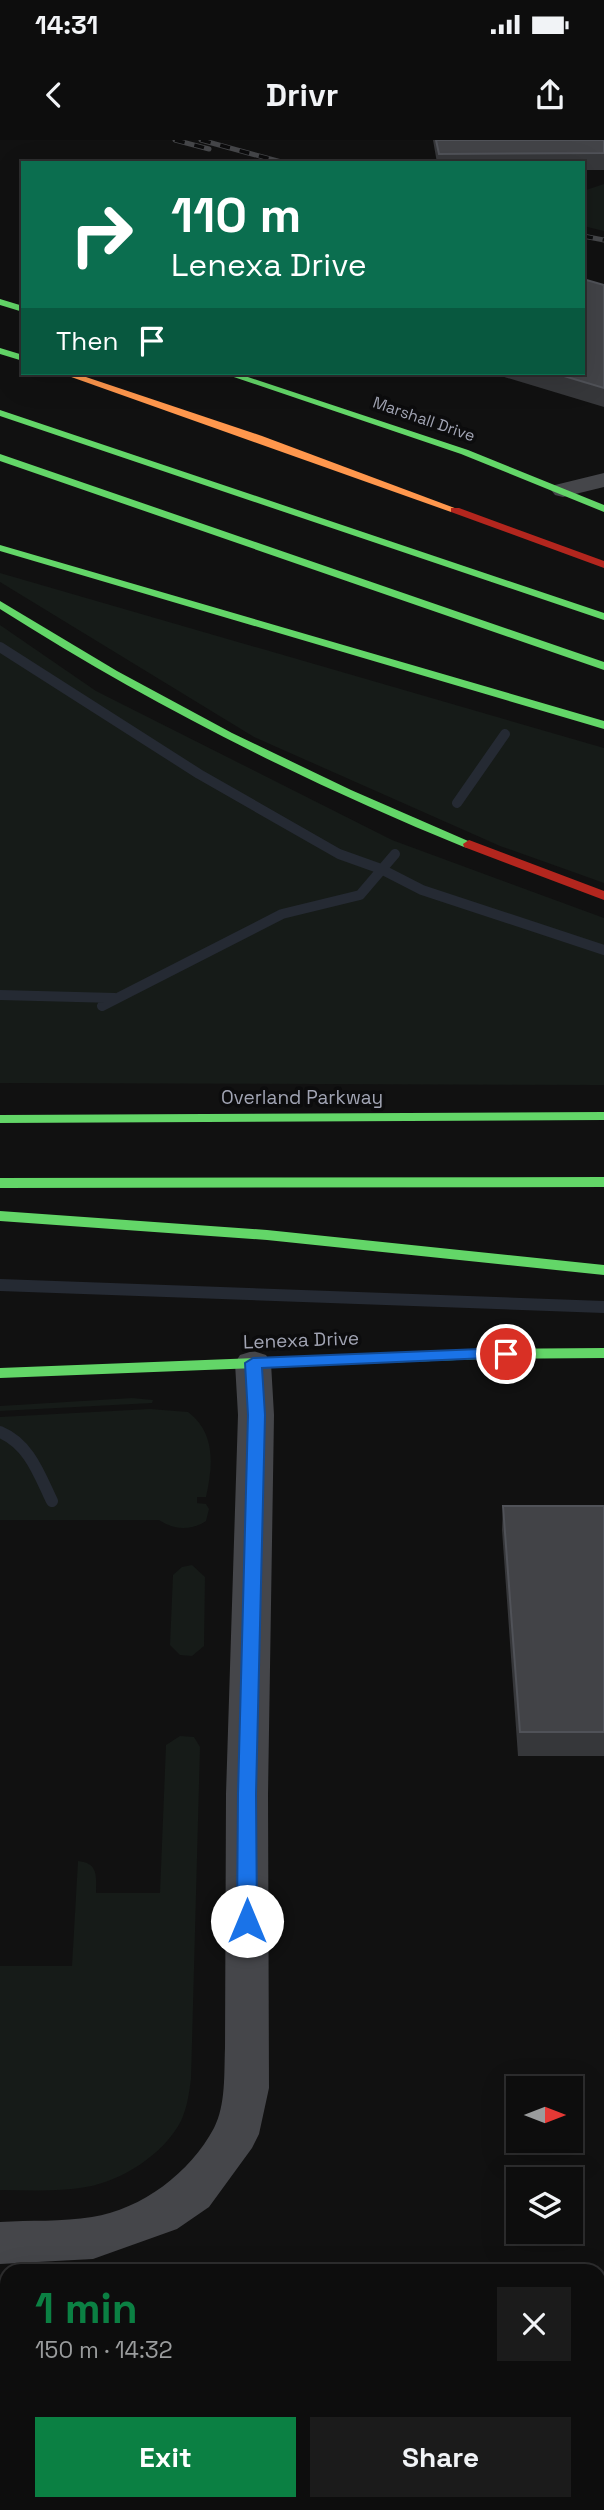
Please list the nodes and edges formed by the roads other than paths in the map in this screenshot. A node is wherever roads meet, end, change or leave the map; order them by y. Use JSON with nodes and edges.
{"nodes":[{"id":1,"x":0,"y":302,"type":"edge"},
{"id":2,"x":21,"y":308,"type":"edge"},
{"id":3,"x":0,"y":351,"type":"edge"},
{"id":4,"x":21,"y":357,"type":"edge"},
{"id":5,"x":71,"y":375,"type":"edge"},
{"id":6,"x":233,"y":375,"type":"edge"},
{"id":7,"x":0,"y":413,"type":"edge"},
{"id":8,"x":0,"y":457,"type":"edge"},
{"id":9,"x":604,"y":480,"type":"edge"},
{"id":10,"x":563,"y":490,"type":"junction"},
{"id":11,"x":604,"y":509,"type":"edge"},
{"id":12,"x":0,"y":548,"type":"edge"},
{"id":13,"x":604,"y":565,"type":"edge"},
{"id":14,"x":0,"y":604,"type":"edge"},
{"id":15,"x":604,"y":617,"type":"edge"},
{"id":16,"x":604,"y":666,"type":"edge"},
{"id":17,"x":604,"y":725,"type":"edge"},
{"id":18,"x":604,"y":896,"type":"edge"},
{"id":19,"x":604,"y":1116,"type":"edge"},
{"id":20,"x":0,"y":1119,"type":"edge"},
{"id":21,"x":604,"y":1182,"type":"edge"},
{"id":22,"x":0,"y":1183,"type":"edge"},
{"id":23,"x":0,"y":1216,"type":"edge"},
{"id":24,"x":604,"y":1270,"type":"edge"},
{"id":25,"x":604,"y":1353,"type":"edge"},
{"id":26,"x":253,"y":1363,"type":"junction"},
{"id":27,"x":0,"y":1373,"type":"edge"},
{"id":28,"x":0,"y":2243,"type":"edge"}],
"edges":[{"from":1,"to":2,"type":"main road"},
{"from":3,"to":4,"type":"main road"},
{"from":5,"to":13,"type":"main road"},
{"from":6,"to":10,"type":"main road","name":"Marshall Drive"},
{"from":7,"to":15,"type":"main road"},
{"from":8,"to":16,"type":"main road"},
{"from":9,"to":10,"type":"street"},
{"from":10,"to":11,"type":"main road","name":"Marshall Drive"},
{"from":12,"to":17,"type":"main road"},
{"from":14,"to":18,"type":"main road"},
{"from":19,"to":20,"type":"main road","name":"Overland Parkway"},
{"from":21,"to":22,"type":"main road"},
{"from":23,"to":24,"type":"main road"},
{"from":25,"to":26,"type":"main road","name":"Lenexa Drive"},
{"from":26,"to":27,"type":"main road","name":"Lenexa Drive"},
{"from":26,"to":28,"type":"street"}]}
